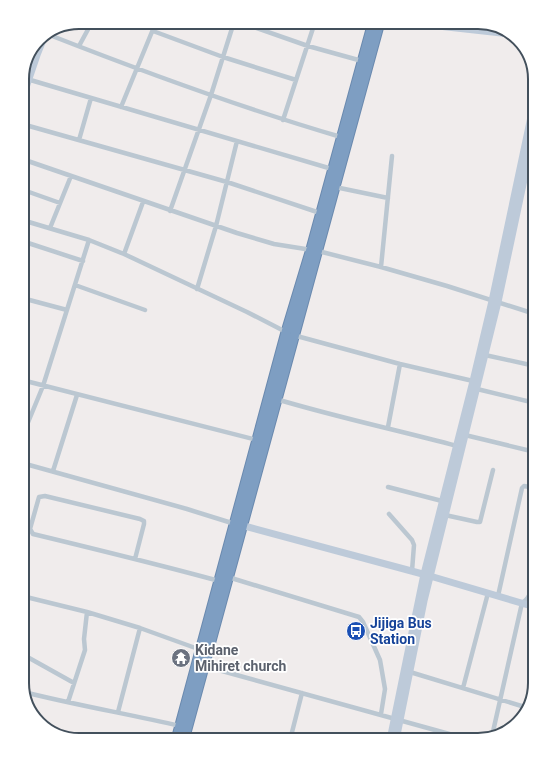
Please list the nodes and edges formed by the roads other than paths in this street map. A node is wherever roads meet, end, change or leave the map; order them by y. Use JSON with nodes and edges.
{"nodes":[{"id":1,"x":88,"y":29,"type":"edge"},
{"id":2,"x":232,"y":29,"type":"edge"},
{"id":3,"x":259,"y":29,"type":"edge"},
{"id":4,"x":314,"y":29,"type":"edge"},
{"id":5,"x":371,"y":29,"type":"edge"},
{"id":6,"x":378,"y":29,"type":"edge"},
{"id":7,"x":153,"y":31,"type":"joint"},
{"id":8,"x":53,"y":37,"type":"edge"},
{"id":9,"x":79,"y":46,"type":"junction"},
{"id":10,"x":308,"y":46,"type":"junction"},
{"id":11,"x":38,"y":50,"type":"edge"},
{"id":12,"x":222,"y":57,"type":"junction"},
{"id":13,"x":362,"y":61,"type":"junction"},
{"id":14,"x":32,"y":64,"type":"edge"},
{"id":15,"x":138,"y":69,"type":"junction"},
{"id":16,"x":296,"y":80,"type":"junction"},
{"id":17,"x":29,"y":81,"type":"edge"},
{"id":18,"x":211,"y":95,"type":"junction"},
{"id":19,"x":91,"y":98,"type":"junction"},
{"id":20,"x":121,"y":107,"type":"junction"},
{"id":21,"x":282,"y":120,"type":"junction"},
{"id":22,"x":29,"y":126,"type":"edge"},
{"id":23,"x":198,"y":130,"type":"junction"},
{"id":24,"x":528,"y":134,"type":"edge"},
{"id":25,"x":341,"y":137,"type":"junction"},
{"id":26,"x":79,"y":140,"type":"junction"},
{"id":27,"x":238,"y":141,"type":"junction"},
{"id":28,"x":392,"y":156,"type":"dead end"},
{"id":29,"x":29,"y":161,"type":"edge"},
{"id":30,"x":332,"y":169,"type":"junction"},
{"id":31,"x":528,"y":169,"type":"edge"},
{"id":32,"x":184,"y":170,"type":"junction"},
{"id":33,"x":71,"y":176,"type":"junction"},
{"id":34,"x":227,"y":182,"type":"junction"},
{"id":35,"x":335,"y":186,"type":"junction"},
{"id":36,"x":29,"y":192,"type":"dead end"},
{"id":37,"x":388,"y":198,"type":"junction"},
{"id":38,"x":143,"y":202,"type":"junction"},
{"id":39,"x":60,"y":203,"type":"junction"},
{"id":40,"x":170,"y":211,"type":"junction"},
{"id":41,"x":320,"y":213,"type":"junction"},
{"id":42,"x":29,"y":222,"type":"edge"},
{"id":43,"x":216,"y":226,"type":"junction"},
{"id":44,"x":50,"y":228,"type":"junction"},
{"id":45,"x":89,"y":240,"type":"junction"},
{"id":46,"x":29,"y":243,"type":"edge"},
{"id":47,"x":314,"y":250,"type":"junction"},
{"id":48,"x":124,"y":254,"type":"junction"},
{"id":49,"x":83,"y":260,"type":"junction"},
{"id":50,"x":381,"y":267,"type":"junction"},
{"id":51,"x":75,"y":285,"type":"junction"},
{"id":52,"x":197,"y":289,"type":"junction"},
{"id":53,"x":29,"y":300,"type":"edge"},
{"id":54,"x":495,"y":302,"type":"junction"},
{"id":55,"x":67,"y":310,"type":"junction"},
{"id":56,"x":145,"y":310,"type":"dead end"},
{"id":57,"x":528,"y":312,"type":"edge"},
{"id":58,"x":289,"y":334,"type":"junction"},
{"id":59,"x":485,"y":355,"type":"junction"},
{"id":60,"x":400,"y":364,"type":"junction"},
{"id":61,"x":528,"y":364,"type":"edge"},
{"id":62,"x":473,"y":381,"type":"junction"},
{"id":63,"x":29,"y":382,"type":"edge"},
{"id":64,"x":43,"y":386,"type":"junction"},
{"id":65,"x":477,"y":389,"type":"junction"},
{"id":66,"x":77,"y":395,"type":"junction"},
{"id":67,"x":276,"y":399,"type":"junction"},
{"id":68,"x":528,"y":401,"type":"edge"},
{"id":69,"x":29,"y":420,"type":"edge"},
{"id":70,"x":388,"y":427,"type":"junction"},
{"id":71,"x":465,"y":435,"type":"junction"},
{"id":72,"x":257,"y":441,"type":"junction"},
{"id":73,"x":457,"y":446,"type":"junction"},
{"id":74,"x":528,"y":450,"type":"edge"},
{"id":75,"x":29,"y":465,"type":"edge"},
{"id":76,"x":493,"y":470,"type":"dead end"},
{"id":77,"x":53,"y":471,"type":"junction"},
{"id":78,"x":388,"y":486,"type":"dead end"},
{"id":79,"x":528,"y":487,"type":"edge"},
{"id":80,"x":442,"y":501,"type":"junction"},
{"id":81,"x":389,"y":514,"type":"dead end"},
{"id":82,"x":445,"y":515,"type":"junction"},
{"id":83,"x":239,"y":525,"type":"junction"},
{"id":84,"x":135,"y":558,"type":"junction"},
{"id":85,"x":412,"y":571,"type":"junction"},
{"id":86,"x":427,"y":575,"type":"junction"},
{"id":87,"x":228,"y":577,"type":"junction"},
{"id":88,"x":219,"y":581,"type":"junction"},
{"id":89,"x":488,"y":592,"type":"junction"},
{"id":90,"x":498,"y":596,"type":"junction"},
{"id":91,"x":528,"y":597,"type":"edge"},
{"id":92,"x":29,"y":598,"type":"edge"},
{"id":93,"x":522,"y":603,"type":"junction"},
{"id":94,"x":528,"y":605,"type":"edge"},
{"id":95,"x":87,"y":612,"type":"junction"},
{"id":96,"x":140,"y":628,"type":"junction"},
{"id":97,"x":201,"y":650,"type":"junction"},
{"id":98,"x":29,"y":658,"type":"edge"},
{"id":99,"x":204,"y":666,"type":"junction"},
{"id":100,"x":410,"y":672,"type":"junction"},
{"id":101,"x":74,"y":683,"type":"junction"},
{"id":102,"x":463,"y":688,"type":"junction"},
{"id":103,"x":302,"y":693,"type":"junction"},
{"id":104,"x":30,"y":694,"type":"edge"},
{"id":105,"x":501,"y":700,"type":"junction"},
{"id":106,"x":68,"y":702,"type":"junction"},
{"id":107,"x":522,"y":706,"type":"edge"},
{"id":108,"x":118,"y":712,"type":"junction"},
{"id":109,"x":381,"y":714,"type":"junction"},
{"id":110,"x":397,"y":719,"type":"junction"},
{"id":111,"x":180,"y":726,"type":"junction"},
{"id":112,"x":493,"y":730,"type":"edge"},
{"id":113,"x":178,"y":733,"type":"edge"},
{"id":114,"x":186,"y":733,"type":"edge"},
{"id":115,"x":292,"y":733,"type":"edge"},
{"id":116,"x":392,"y":733,"type":"edge"},
{"id":117,"x":396,"y":733,"type":"edge"},
{"id":118,"x":446,"y":733,"type":"edge"}],
"edges":[{"from":1,"to":9,"type":"street"},
{"from":2,"to":12,"type":"street"},
{"from":3,"to":10,"type":"street"},
{"from":4,"to":10,"type":"street"},
{"from":5,"to":13,"type":"highway"},
{"from":6,"to":35,"type":"highway"},
{"from":7,"to":12,"type":"street"},
{"from":7,"to":15,"type":"street"},
{"from":8,"to":9,"type":"street"},
{"from":9,"to":15,"type":"street"},
{"from":10,"to":13,"type":"street"},
{"from":10,"to":16,"type":"street"},
{"from":11,"to":14,"type":"main road"},
{"from":12,"to":16,"type":"street"},
{"from":12,"to":18,"type":"street"},
{"from":13,"to":25,"type":"highway"},
{"from":15,"to":18,"type":"street"},
{"from":15,"to":20,"type":"street"},
{"from":16,"to":21,"type":"street"},
{"from":17,"to":19,"type":"street"},
{"from":18,"to":21,"type":"street"},
{"from":18,"to":23,"type":"street"},
{"from":19,"to":20,"type":"street"},
{"from":19,"to":26,"type":"street"},
{"from":20,"to":23,"type":"street"},
{"from":21,"to":25,"type":"street"},
{"from":22,"to":26,"type":"street"},
{"from":23,"to":27,"type":"street"},
{"from":23,"to":32,"type":"street"},
{"from":24,"to":54,"type":"main road"},
{"from":25,"to":30,"type":"highway"},
{"from":26,"to":32,"type":"street"},
{"from":27,"to":30,"type":"street"},
{"from":27,"to":34,"type":"street"},
{"from":28,"to":37,"type":"street"},
{"from":29,"to":33,"type":"street"},
{"from":30,"to":41,"type":"highway"},
{"from":31,"to":54,"type":"main road"},
{"from":32,"to":34,"type":"street"},
{"from":32,"to":40,"type":"street"},
{"from":33,"to":38,"type":"street"},
{"from":33,"to":39,"type":"street"},
{"from":34,"to":41,"type":"street"},
{"from":34,"to":43,"type":"street"},
{"from":35,"to":37,"type":"street"},
{"from":35,"to":47,"type":"highway"},
{"from":36,"to":39,"type":"street"},
{"from":37,"to":50,"type":"street"},
{"from":38,"to":40,"type":"street"},
{"from":38,"to":48,"type":"street"},
{"from":39,"to":44,"type":"street"},
{"from":40,"to":43,"type":"street"},
{"from":41,"to":47,"type":"highway"},
{"from":42,"to":44,"type":"street"},
{"from":43,"to":47,"type":"street"},
{"from":43,"to":52,"type":"street"},
{"from":44,"to":45,"type":"street"},
{"from":45,"to":48,"type":"street"},
{"from":45,"to":49,"type":"street"},
{"from":46,"to":49,"type":"street"},
{"from":47,"to":50,"type":"street"},
{"from":47,"to":58,"type":"highway"},
{"from":48,"to":52,"type":"street"},
{"from":49,"to":51,"type":"street"},
{"from":50,"to":54,"type":"street"},
{"from":51,"to":55,"type":"street"},
{"from":51,"to":56,"type":"street"},
{"from":52,"to":58,"type":"street"},
{"from":53,"to":55,"type":"street"},
{"from":54,"to":57,"type":"street"},
{"from":54,"to":59,"type":"main road"},
{"from":54,"to":62,"type":"main road"},
{"from":55,"to":64,"type":"street"},
{"from":58,"to":60,"type":"street"},
{"from":58,"to":67,"type":"highway"},
{"from":58,"to":72,"type":"highway"},
{"from":59,"to":61,"type":"street"},
{"from":59,"to":65,"type":"main road"},
{"from":60,"to":62,"type":"street"},
{"from":60,"to":70,"type":"street"},
{"from":62,"to":73,"type":"main road"},
{"from":63,"to":64,"type":"street"},
{"from":64,"to":66,"type":"street"},
{"from":64,"to":69,"type":"street"},
{"from":65,"to":68,"type":"street"},
{"from":65,"to":71,"type":"main road"},
{"from":66,"to":72,"type":"street"},
{"from":66,"to":77,"type":"street"},
{"from":67,"to":70,"type":"street"},
{"from":67,"to":83,"type":"highway"},
{"from":70,"to":73,"type":"street"},
{"from":71,"to":74,"type":"street"},
{"from":71,"to":82,"type":"main road"},
{"from":72,"to":83,"type":"highway"},
{"from":73,"to":80,"type":"main road"},
{"from":75,"to":77,"type":"street"},
{"from":76,"to":82,"type":"street"},
{"from":77,"to":83,"type":"street"},
{"from":78,"to":80,"type":"street"},
{"from":79,"to":90,"type":"street"},
{"from":80,"to":86,"type":"main road"},
{"from":81,"to":85,"type":"street"},
{"from":82,"to":86,"type":"main road"},
{"from":83,"to":85,"type":"main road"},
{"from":83,"to":87,"type":"highway"},
{"from":83,"to":88,"type":"highway"},
{"from":84,"to":84,"type":"street"},
{"from":84,"to":88,"type":"street"},
{"from":85,"to":86,"type":"main road"},
{"from":86,"to":89,"type":"main road"},
{"from":86,"to":100,"type":"main road"},
{"from":86,"to":110,"type":"main road"},
{"from":87,"to":99,"type":"highway"},
{"from":87,"to":109,"type":"street"},
{"from":88,"to":97,"type":"highway"},
{"from":89,"to":90,"type":"main road"},
{"from":89,"to":102,"type":"street"},
{"from":90,"to":93,"type":"main road"},
{"from":91,"to":93,"type":"street"},
{"from":92,"to":95,"type":"street"},
{"from":93,"to":94,"type":"main road"},
{"from":93,"to":105,"type":"street"},
{"from":95,"to":96,"type":"street"},
{"from":95,"to":101,"type":"street"},
{"from":96,"to":97,"type":"street"},
{"from":96,"to":108,"type":"street"},
{"from":97,"to":111,"type":"highway"},
{"from":98,"to":101,"type":"street"},
{"from":99,"to":103,"type":"street"},
{"from":99,"to":114,"type":"highway"},
{"from":100,"to":102,"type":"street"},
{"from":100,"to":110,"type":"main road"},
{"from":101,"to":106,"type":"street"},
{"from":102,"to":105,"type":"street"},
{"from":103,"to":109,"type":"street"},
{"from":103,"to":115,"type":"street"},
{"from":104,"to":106,"type":"street"},
{"from":105,"to":107,"type":"street"},
{"from":105,"to":112,"type":"street"},
{"from":106,"to":108,"type":"street"},
{"from":108,"to":111,"type":"street"},
{"from":109,"to":110,"type":"street"},
{"from":110,"to":116,"type":"main road"},
{"from":110,"to":117,"type":"main road"},
{"from":110,"to":118,"type":"street"},
{"from":111,"to":113,"type":"highway"}]}
